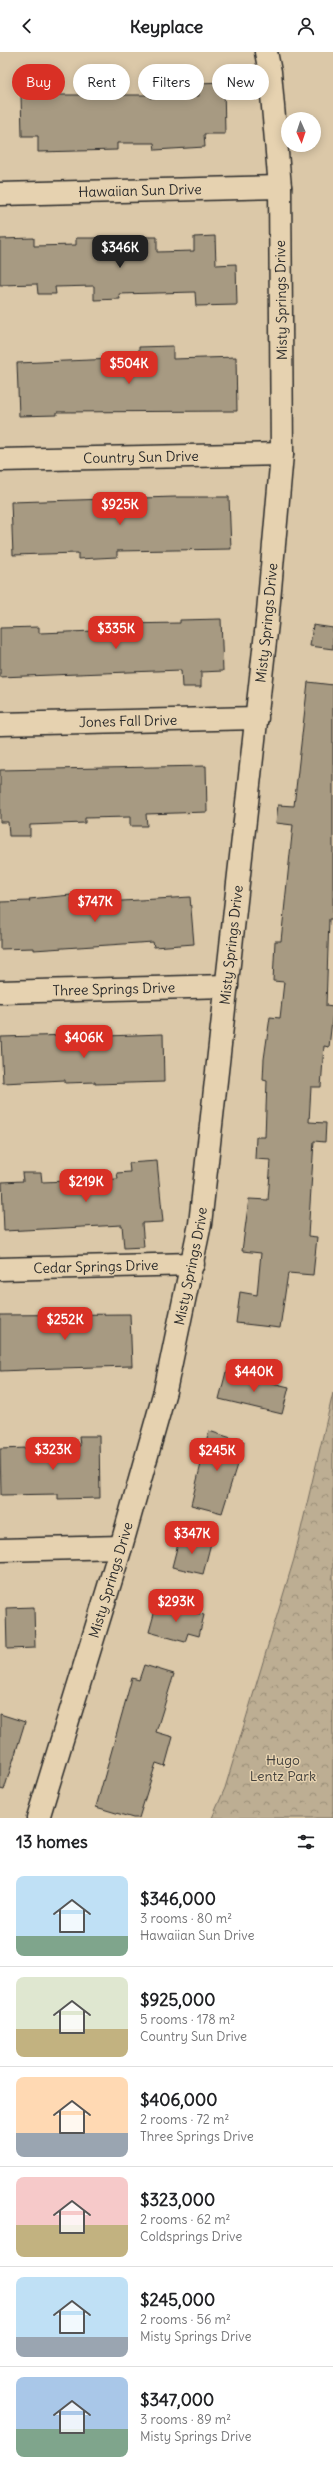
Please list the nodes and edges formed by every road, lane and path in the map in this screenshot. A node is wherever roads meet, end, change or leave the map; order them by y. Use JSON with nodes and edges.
{"nodes":[{"id":1,"x":266,"y":52,"type":"edge"},
{"id":2,"x":280,"y":187,"type":"junction"},
{"id":3,"x":0,"y":194,"type":"edge"},
{"id":4,"x":282,"y":454,"type":"junction"},
{"id":5,"x":0,"y":460,"type":"edge"},
{"id":6,"x":257,"y":718,"type":"junction"},
{"id":7,"x":0,"y":724,"type":"edge"},
{"id":8,"x":227,"y":986,"type":"junction"},
{"id":9,"x":0,"y":992,"type":"edge"},
{"id":10,"x":193,"y":1264,"type":"junction"},
{"id":11,"x":0,"y":1269,"type":"edge"},
{"id":12,"x":121,"y":1547,"type":"junction"},
{"id":13,"x":0,"y":1550,"type":"edge"},
{"id":14,"x":38,"y":1818,"type":"edge"}],
"edges":[{"from":1,"to":2,"type":"street","name":"Misty Springs Drive"},
{"from":2,"to":3,"type":"street","name":"Hawaiian Sun Drive"},
{"from":2,"to":4,"type":"street","name":"Misty Springs Drive"},
{"from":4,"to":5,"type":"street","name":"Country Sun Drive"},
{"from":4,"to":6,"type":"street","name":"Misty Springs Drive"},
{"from":6,"to":7,"type":"street","name":"Jones Fall Drive"},
{"from":6,"to":8,"type":"street","name":"Misty Springs Drive"},
{"from":8,"to":9,"type":"street","name":"Three Springs Drive"},
{"from":8,"to":10,"type":"street","name":"Misty Springs Drive"},
{"from":10,"to":11,"type":"street","name":"Cedar Springs Drive"},
{"from":10,"to":12,"type":"street","name":"Misty Springs Drive"},
{"from":12,"to":13,"type":"street"},
{"from":12,"to":14,"type":"street","name":"Misty Springs Drive"}]}
